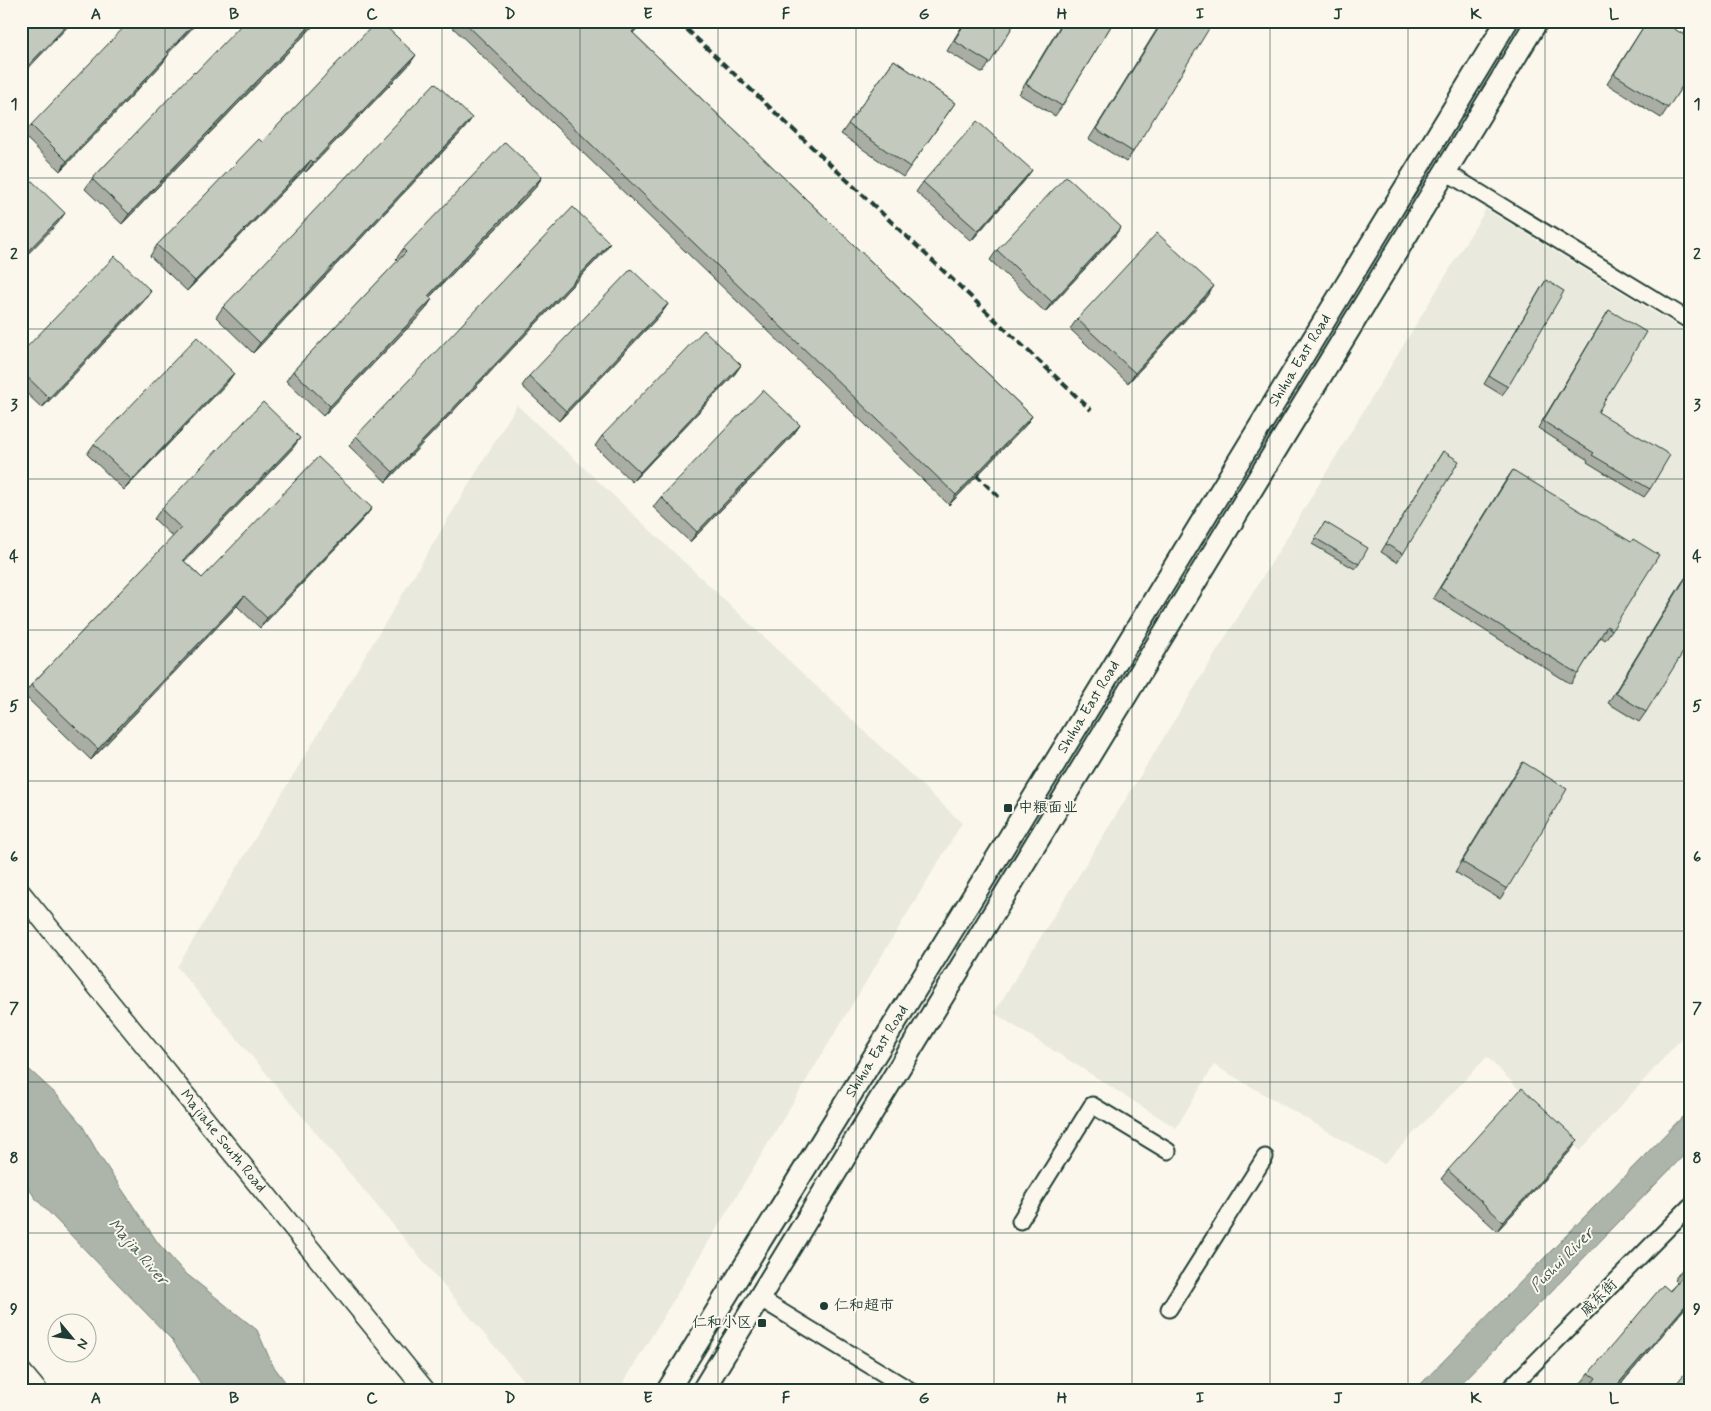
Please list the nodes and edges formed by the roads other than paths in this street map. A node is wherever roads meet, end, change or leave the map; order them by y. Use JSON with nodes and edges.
{"nodes":[{"id":1,"x":1507,"y":21,"type":"edge"},
{"id":2,"x":1537,"y":21,"type":"edge"},
{"id":3,"x":1446,"y":172,"type":"junction"},
{"id":4,"x":1690,"y":321,"type":"edge"},
{"id":5,"x":21,"y":893,"type":"edge"},
{"id":6,"x":1168,"y":1150,"type":"dead end"},
{"id":7,"x":1265,"y":1157,"type":"dead end"},
{"id":8,"x":1690,"y":1206,"type":"edge"},
{"id":9,"x":1020,"y":1221,"type":"dead end"},
{"id":10,"x":759,"y":1298,"type":"junction"},
{"id":11,"x":1169,"y":1310,"type":"dead end"},
{"id":12,"x":21,"y":1371,"type":"edge"},
{"id":13,"x":37,"y":1390,"type":"edge"},
{"id":14,"x":426,"y":1390,"type":"edge"},
{"id":15,"x":668,"y":1390,"type":"edge"},
{"id":16,"x":703,"y":1390,"type":"edge"},
{"id":17,"x":910,"y":1390,"type":"edge"},
{"id":18,"x":1508,"y":1390,"type":"edge"}],
"edges":[{"from":1,"to":15,"type":"main road","name":"Shihua East Road"},
{"from":2,"to":3,"type":"main road","name":"Shihua East Road"},
{"from":3,"to":4,"type":"street"},
{"from":3,"to":10,"type":"main road","name":"Shihua East Road"},
{"from":5,"to":14,"type":"street","name":"Majiahe South Road"},
{"from":6,"to":9,"type":"street"},
{"from":7,"to":11,"type":"street"},
{"from":8,"to":18,"type":"street","name":"戚东街"},
{"from":10,"to":16,"type":"main road","name":"Shihua East Road"},
{"from":10,"to":17,"type":"street"},
{"from":12,"to":13,"type":"street"}]}
